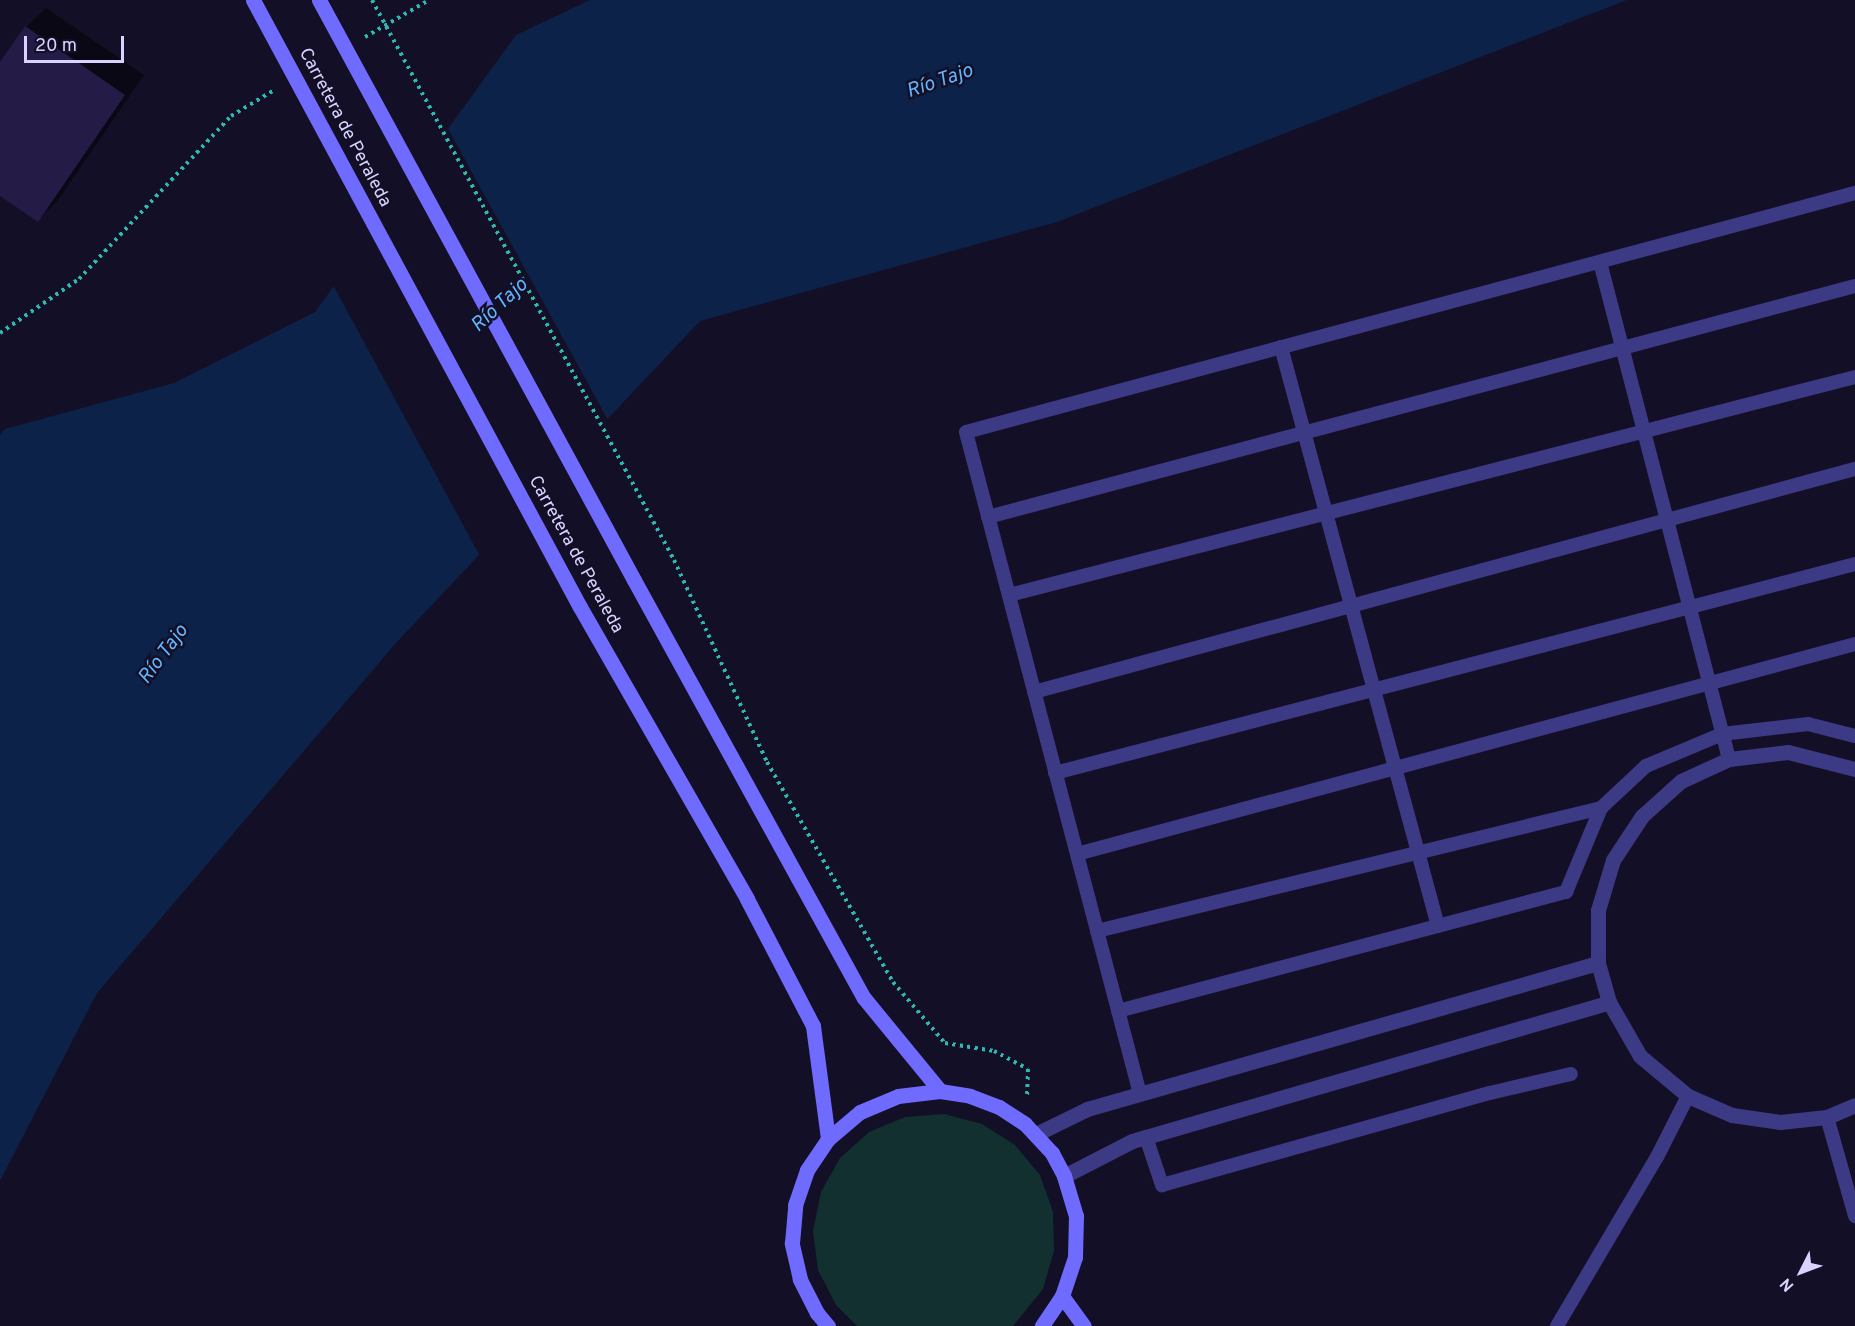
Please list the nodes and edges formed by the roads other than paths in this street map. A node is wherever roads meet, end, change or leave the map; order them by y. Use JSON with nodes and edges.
{"nodes":[{"id":1,"x":253,"y":0,"type":"edge"},
{"id":2,"x":319,"y":0,"type":"edge"},
{"id":3,"x":1855,"y":193,"type":"edge"},
{"id":4,"x":1600,"y":262,"type":"junction"},
{"id":5,"x":1855,"y":286,"type":"edge"},
{"id":6,"x":1281,"y":347,"type":"junction"},
{"id":7,"x":1622,"y":348,"type":"junction"},
{"id":8,"x":1855,"y":377,"type":"edge"},
{"id":9,"x":1644,"y":431,"type":"junction"},
{"id":10,"x":1305,"y":433,"type":"junction"},
{"id":11,"x":1855,"y":469,"type":"edge"},
{"id":12,"x":1326,"y":513,"type":"junction"},
{"id":13,"x":988,"y":517,"type":"junction"},
{"id":14,"x":1667,"y":520,"type":"junction"},
{"id":15,"x":1855,"y":564,"type":"edge"},
{"id":16,"x":1009,"y":595,"type":"junction"},
{"id":17,"x":1351,"y":606,"type":"junction"},
{"id":18,"x":1690,"y":607,"type":"junction"},
{"id":19,"x":1855,"y":644,"type":"edge"},
{"id":20,"x":1709,"y":684,"type":"junction"},
{"id":21,"x":1374,"y":690,"type":"junction"},
{"id":22,"x":1034,"y":692,"type":"junction"},
{"id":23,"x":1722,"y":734,"type":"junction"},
{"id":24,"x":1855,"y":736,"type":"edge"},
{"id":25,"x":1729,"y":759,"type":"junction"},
{"id":26,"x":1395,"y":768,"type":"junction"},
{"id":27,"x":1855,"y":769,"type":"edge"},
{"id":28,"x":1055,"y":773,"type":"junction"},
{"id":29,"x":1601,"y":807,"type":"junction"},
{"id":30,"x":1418,"y":852,"type":"junction"},
{"id":31,"x":1077,"y":854,"type":"junction"},
{"id":32,"x":1438,"y":926,"type":"junction"},
{"id":33,"x":1097,"y":931,"type":"junction"},
{"id":34,"x":1598,"y":963,"type":"junction"},
{"id":35,"x":1609,"y":1002,"type":"junction"},
{"id":36,"x":1118,"y":1011,"type":"junction"},
{"id":37,"x":1571,"y":1074,"type":"dead end"},
{"id":38,"x":940,"y":1091,"type":"junction"},
{"id":39,"x":1140,"y":1094,"type":"junction"},
{"id":40,"x":1688,"y":1096,"type":"junction"},
{"id":41,"x":1855,"y":1104,"type":"edge"},
{"id":42,"x":1827,"y":1117,"type":"junction"},
{"id":43,"x":1030,"y":1129,"type":"junction"},
{"id":44,"x":1146,"y":1137,"type":"junction"},
{"id":45,"x":828,"y":1139,"type":"junction"},
{"id":46,"x":1064,"y":1176,"type":"junction"},
{"id":47,"x":1855,"y":1216,"type":"edge"},
{"id":48,"x":1062,"y":1296,"type":"junction"},
{"id":49,"x":828,"y":1326,"type":"edge"},
{"id":50,"x":1042,"y":1326,"type":"edge"},
{"id":51,"x":1084,"y":1326,"type":"edge"},
{"id":52,"x":1557,"y":1326,"type":"edge"}],
"edges":[{"from":1,"to":45,"type":"main road","name":"Carretera de Peraleda","bridge":true},
{"from":2,"to":38,"type":"main road","bridge":true},
{"from":3,"to":4,"type":"lane"},
{"from":4,"to":6,"type":"lane"},
{"from":4,"to":7,"type":"lane"},
{"from":5,"to":7,"type":"lane"},
{"from":6,"to":10,"type":"lane"},
{"from":6,"to":13,"type":"lane"},
{"from":7,"to":9,"type":"lane"},
{"from":7,"to":10,"type":"lane"},
{"from":8,"to":9,"type":"lane"},
{"from":9,"to":12,"type":"lane"},
{"from":9,"to":14,"type":"lane"},
{"from":10,"to":12,"type":"lane"},
{"from":10,"to":13,"type":"lane"},
{"from":11,"to":14,"type":"lane"},
{"from":12,"to":16,"type":"lane"},
{"from":12,"to":17,"type":"lane"},
{"from":13,"to":16,"type":"lane"},
{"from":14,"to":17,"type":"lane"},
{"from":14,"to":18,"type":"lane"},
{"from":15,"to":18,"type":"lane"},
{"from":16,"to":22,"type":"lane"},
{"from":17,"to":21,"type":"lane"},
{"from":17,"to":22,"type":"lane"},
{"from":18,"to":20,"type":"lane"},
{"from":18,"to":21,"type":"lane"},
{"from":19,"to":20,"type":"lane"},
{"from":20,"to":23,"type":"lane"},
{"from":20,"to":26,"type":"lane"},
{"from":21,"to":26,"type":"lane"},
{"from":21,"to":28,"type":"lane"},
{"from":22,"to":28,"type":"lane"},
{"from":23,"to":24,"type":"lane"},
{"from":23,"to":25,"type":"lane"},
{"from":23,"to":29,"type":"lane"},
{"from":25,"to":27,"type":"street"},
{"from":25,"to":34,"type":"street"},
{"from":26,"to":30,"type":"lane"},
{"from":26,"to":31,"type":"lane"},
{"from":28,"to":31,"type":"lane"},
{"from":29,"to":30,"type":"lane"},
{"from":29,"to":32,"type":"lane"},
{"from":30,"to":32,"type":"lane"},
{"from":30,"to":33,"type":"lane"},
{"from":31,"to":33,"type":"lane"},
{"from":32,"to":36,"type":"lane"},
{"from":33,"to":36,"type":"lane"},
{"from":34,"to":35,"type":"street"},
{"from":34,"to":39,"type":"street"},
{"from":35,"to":40,"type":"street"},
{"from":35,"to":44,"type":"street"},
{"from":36,"to":39,"type":"lane"},
{"from":37,"to":44,"type":"lane"},
{"from":38,"to":43,"type":"main road"},
{"from":38,"to":45,"type":"main road"},
{"from":39,"to":43,"type":"street"},
{"from":40,"to":42,"type":"street"},
{"from":40,"to":52,"type":"lane"},
{"from":41,"to":42,"type":"street"},
{"from":42,"to":47,"type":"lane"},
{"from":43,"to":46,"type":"main road"},
{"from":44,"to":46,"type":"street"},
{"from":45,"to":49,"type":"main road"},
{"from":46,"to":48,"type":"main road"},
{"from":48,"to":50,"type":"main road"},
{"from":48,"to":51,"type":"main road"}]}
